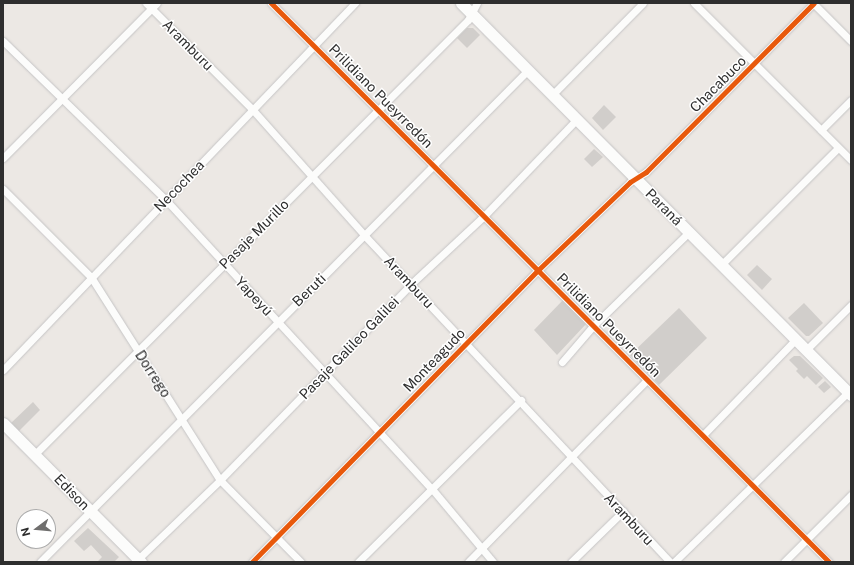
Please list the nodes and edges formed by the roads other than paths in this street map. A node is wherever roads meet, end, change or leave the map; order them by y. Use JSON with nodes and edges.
{"nodes":[{"id":1,"x":157,"y":3,"type":"edge"},
{"id":2,"x":271,"y":3,"type":"edge"},
{"id":3,"x":355,"y":3,"type":"edge"},
{"id":4,"x":461,"y":3,"type":"edge"},
{"id":5,"x":477,"y":3,"type":"edge"},
{"id":6,"x":643,"y":3,"type":"edge"},
{"id":7,"x":694,"y":3,"type":"edge"},
{"id":8,"x":814,"y":3,"type":"edge"},
{"id":9,"x":149,"y":6,"type":"edge"},
{"id":10,"x":471,"y":13,"type":"junction"},
{"id":11,"x":3,"y":41,"type":"edge"},
{"id":12,"x":851,"y":41,"type":"edge"},
{"id":13,"x":314,"y":45,"type":"junction"},
{"id":14,"x":755,"y":64,"type":"junction"},
{"id":15,"x":528,"y":70,"type":"junction"},
{"id":16,"x":552,"y":94,"type":"junction"},
{"id":17,"x":64,"y":98,"type":"junction"},
{"id":18,"x":851,"y":100,"type":"edge"},
{"id":19,"x":252,"y":108,"type":"junction"},
{"id":20,"x":379,"y":110,"type":"junction"},
{"id":21,"x":577,"y":119,"type":"junction"},
{"id":22,"x":821,"y":130,"type":"junction"},
{"id":23,"x":838,"y":148,"type":"junction"},
{"id":24,"x":3,"y":158,"type":"edge"},
{"id":25,"x":851,"y":160,"type":"edge"},
{"id":26,"x":434,"y":166,"type":"junction"},
{"id":27,"x":313,"y":175,"type":"junction"},
{"id":28,"x":637,"y":180,"type":"junction"},
{"id":29,"x":3,"y":190,"type":"edge"},
{"id":30,"x":166,"y":200,"type":"junction"},
{"id":31,"x":484,"y":216,"type":"junction"},
{"id":32,"x":689,"y":232,"type":"junction"},
{"id":33,"x":365,"y":236,"type":"junction"},
{"id":34,"x":224,"y":264,"type":"junction"},
{"id":35,"x":721,"y":264,"type":"junction"},
{"id":36,"x":538,"y":270,"type":"junction"},
{"id":37,"x":91,"y":277,"type":"junction"},
{"id":38,"x":412,"y":284,"type":"junction"},
{"id":39,"x":851,"y":305,"type":"edge"},
{"id":40,"x":278,"y":322,"type":"junction"},
{"id":41,"x":593,"y":326,"type":"junction"},
{"id":42,"x":796,"y":339,"type":"junction"},
{"id":43,"x":466,"y":343,"type":"junction"},
{"id":44,"x":138,"y":350,"type":"junction"},
{"id":45,"x":806,"y":350,"type":"junction"},
{"id":46,"x":562,"y":362,"type":"dead end"},
{"id":47,"x":3,"y":370,"type":"edge"},
{"id":48,"x":324,"y":374,"type":"junction"},
{"id":49,"x":647,"y":380,"type":"junction"},
{"id":50,"x":849,"y":393,"type":"edge"},
{"id":51,"x":521,"y":400,"type":"junction"},
{"id":52,"x":183,"y":420,"type":"junction"},
{"id":53,"x":3,"y":423,"type":"edge"},
{"id":54,"x":380,"y":434,"type":"junction"},
{"id":55,"x":703,"y":435,"type":"junction"},
{"id":56,"x":35,"y":454,"type":"junction"},
{"id":57,"x":569,"y":456,"type":"junction"},
{"id":58,"x":220,"y":480,"type":"junction"},
{"id":59,"x":754,"y":487,"type":"junction"},
{"id":60,"x":432,"y":489,"type":"junction"},
{"id":61,"x":851,"y":494,"type":"edge"},
{"id":62,"x":623,"y":511,"type":"junction"},
{"id":63,"x":91,"y":512,"type":"junction"},
{"id":64,"x":277,"y":537,"type":"junction"},
{"id":65,"x":806,"y":539,"type":"junction"},
{"id":66,"x":480,"y":549,"type":"junction"},
{"id":67,"x":140,"y":561,"type":"edge"},
{"id":68,"x":40,"y":562,"type":"edge"},
{"id":69,"x":252,"y":562,"type":"edge"},
{"id":70,"x":301,"y":562,"type":"edge"},
{"id":71,"x":358,"y":562,"type":"edge"},
{"id":72,"x":468,"y":562,"type":"edge"},
{"id":73,"x":493,"y":562,"type":"edge"},
{"id":74,"x":571,"y":562,"type":"edge"},
{"id":75,"x":670,"y":562,"type":"edge"},
{"id":76,"x":674,"y":562,"type":"edge"},
{"id":77,"x":784,"y":562,"type":"edge"},
{"id":78,"x":829,"y":562,"type":"edge"}],
"edges":[{"from":1,"to":9,"type":"street"},
{"from":2,"to":13,"type":"street","name":"Prilidiano Pueyrredón"},
{"from":3,"to":13,"type":"street","name":"Necochea"},
{"from":4,"to":10,"type":"street","name":"Paraná"},
{"from":5,"to":10,"type":"street","name":"Pasaje Murillo"},
{"from":6,"to":16,"type":"street"},
{"from":7,"to":14,"type":"street"},
{"from":8,"to":12,"type":"street"},
{"from":8,"to":14,"type":"street","name":"Chacabuco"},
{"from":9,"to":17,"type":"street"},
{"from":9,"to":19,"type":"street","name":"Aramburu"},
{"from":10,"to":15,"type":"street","name":"Paraná"},
{"from":10,"to":20,"type":"street","name":"Pasaje Murillo"},
{"from":11,"to":17,"type":"street","name":"Yapeyú"},
{"from":13,"to":19,"type":"street","name":"Necochea"},
{"from":13,"to":20,"type":"street","name":"Prilidiano Pueyrredón"},
{"from":14,"to":22,"type":"street"},
{"from":14,"to":28,"type":"street","name":"Chacabuco"},
{"from":15,"to":16,"type":"street","name":"Paraná"},
{"from":15,"to":26,"type":"street","name":"Beruti"},
{"from":16,"to":21,"type":"street","name":"Paraná"},
{"from":17,"to":24,"type":"street"},
{"from":17,"to":30,"type":"street","name":"Yapeyú"},
{"from":18,"to":22,"type":"street"},
{"from":19,"to":27,"type":"street","name":"Aramburu"},
{"from":19,"to":30,"type":"street","name":"Necochea"},
{"from":20,"to":26,"type":"street","name":"Prilidiano Pueyrredón"},
{"from":20,"to":27,"type":"street","name":"Pasaje Murillo"},
{"from":21,"to":28,"type":"street","name":"Paraná"},
{"from":21,"to":31,"type":"street","name":"Pasaje Galileo Galilei"},
{"from":22,"to":23,"type":"street"},
{"from":23,"to":25,"type":"street"},
{"from":23,"to":35,"type":"street"},
{"from":26,"to":31,"type":"street","name":"Prilidiano Pueyrredón"},
{"from":26,"to":33,"type":"street","name":"Beruti"},
{"from":27,"to":33,"type":"street","name":"Aramburu"},
{"from":27,"to":34,"type":"street","name":"Pasaje Murillo"},
{"from":28,"to":32,"type":"street","name":"Paraná"},
{"from":28,"to":36,"type":"street","name":"Monteagudo"},
{"from":29,"to":37,"type":"street","name":"Dorrego"},
{"from":30,"to":34,"type":"street","name":"Yapeyú"},
{"from":30,"to":37,"type":"street","name":"Necochea"},
{"from":31,"to":36,"type":"street","name":"Prilidiano Pueyrredón"},
{"from":31,"to":38,"type":"street","name":"Pasaje Galileo Galilei"},
{"from":32,"to":35,"type":"street","name":"Paraná"},
{"from":32,"to":41,"type":"street"},
{"from":33,"to":38,"type":"street","name":"Aramburu"},
{"from":33,"to":40,"type":"street","name":"Beruti"},
{"from":34,"to":40,"type":"street","name":"Yapeyú"},
{"from":34,"to":44,"type":"street","name":"Pasaje Murillo"},
{"from":35,"to":42,"type":"street","name":"Paraná"},
{"from":36,"to":41,"type":"street","name":"Prilidiano Pueyrredón"},
{"from":36,"to":43,"type":"street","name":"Monteagudo"},
{"from":37,"to":44,"type":"street","name":"Dorrego"},
{"from":37,"to":47,"type":"street","name":"Necochea"},
{"from":38,"to":43,"type":"street","name":"Aramburu"},
{"from":38,"to":48,"type":"street","name":"Pasaje Galileo Galilei"},
{"from":39,"to":45,"type":"street"},
{"from":40,"to":48,"type":"street","name":"Yapeyú"},
{"from":40,"to":52,"type":"street","name":"Beruti"},
{"from":41,"to":46,"type":"street"},
{"from":41,"to":49,"type":"street","name":"Prilidiano Pueyrredón"},
{"from":42,"to":45,"type":"street","name":"Paraná"},
{"from":42,"to":55,"type":"street"},
{"from":43,"to":51,"type":"street","name":"Aramburu"},
{"from":43,"to":54,"type":"street","name":"Monteagudo"},
{"from":44,"to":52,"type":"street","name":"Dorrego"},
{"from":44,"to":56,"type":"street","name":"Pasaje Murillo"},
{"from":45,"to":50,"type":"street","name":"Paraná"},
{"from":48,"to":54,"type":"street","name":"Yapeyú"},
{"from":48,"to":58,"type":"street","name":"Pasaje Galileo Galilei"},
{"from":49,"to":55,"type":"street","name":"Prilidiano Pueyrredón"},
{"from":49,"to":57,"type":"street"},
{"from":50,"to":59,"type":"street"},
{"from":51,"to":57,"type":"street","name":"Aramburu"},
{"from":51,"to":60,"type":"street"},
{"from":52,"to":58,"type":"street","name":"Dorrego"},
{"from":52,"to":63,"type":"street","name":"Beruti"},
{"from":53,"to":56,"type":"street","name":"Edison"},
{"from":54,"to":60,"type":"street","name":"Yapeyú"},
{"from":54,"to":64,"type":"street","name":"Monteagudo"},
{"from":55,"to":59,"type":"street","name":"Prilidiano Pueyrredón"},
{"from":56,"to":63,"type":"street","name":"Edison"},
{"from":57,"to":62,"type":"street","name":"Aramburu"},
{"from":57,"to":66,"type":"street"},
{"from":58,"to":64,"type":"street","name":"Dorrego"},
{"from":58,"to":67,"type":"street","name":"Pasaje Galileo Galilei"},
{"from":59,"to":65,"type":"street","name":"Prilidiano Pueyrredón"},
{"from":59,"to":76,"type":"street"},
{"from":60,"to":66,"type":"street","name":"Yapeyú"},
{"from":60,"to":71,"type":"street"},
{"from":61,"to":65,"type":"street"},
{"from":62,"to":74,"type":"street"},
{"from":62,"to":75,"type":"street","name":"Aramburu"},
{"from":63,"to":67,"type":"street","name":"Edison"},
{"from":63,"to":68,"type":"street","name":"Beruti"},
{"from":64,"to":69,"type":"street","name":"Monteagudo"},
{"from":64,"to":70,"type":"street","name":"Dorrego"},
{"from":65,"to":77,"type":"street"},
{"from":65,"to":78,"type":"street","name":"Prilidiano Pueyrredón"},
{"from":66,"to":72,"type":"street"},
{"from":66,"to":73,"type":"street","name":"Yapeyú"}]}
